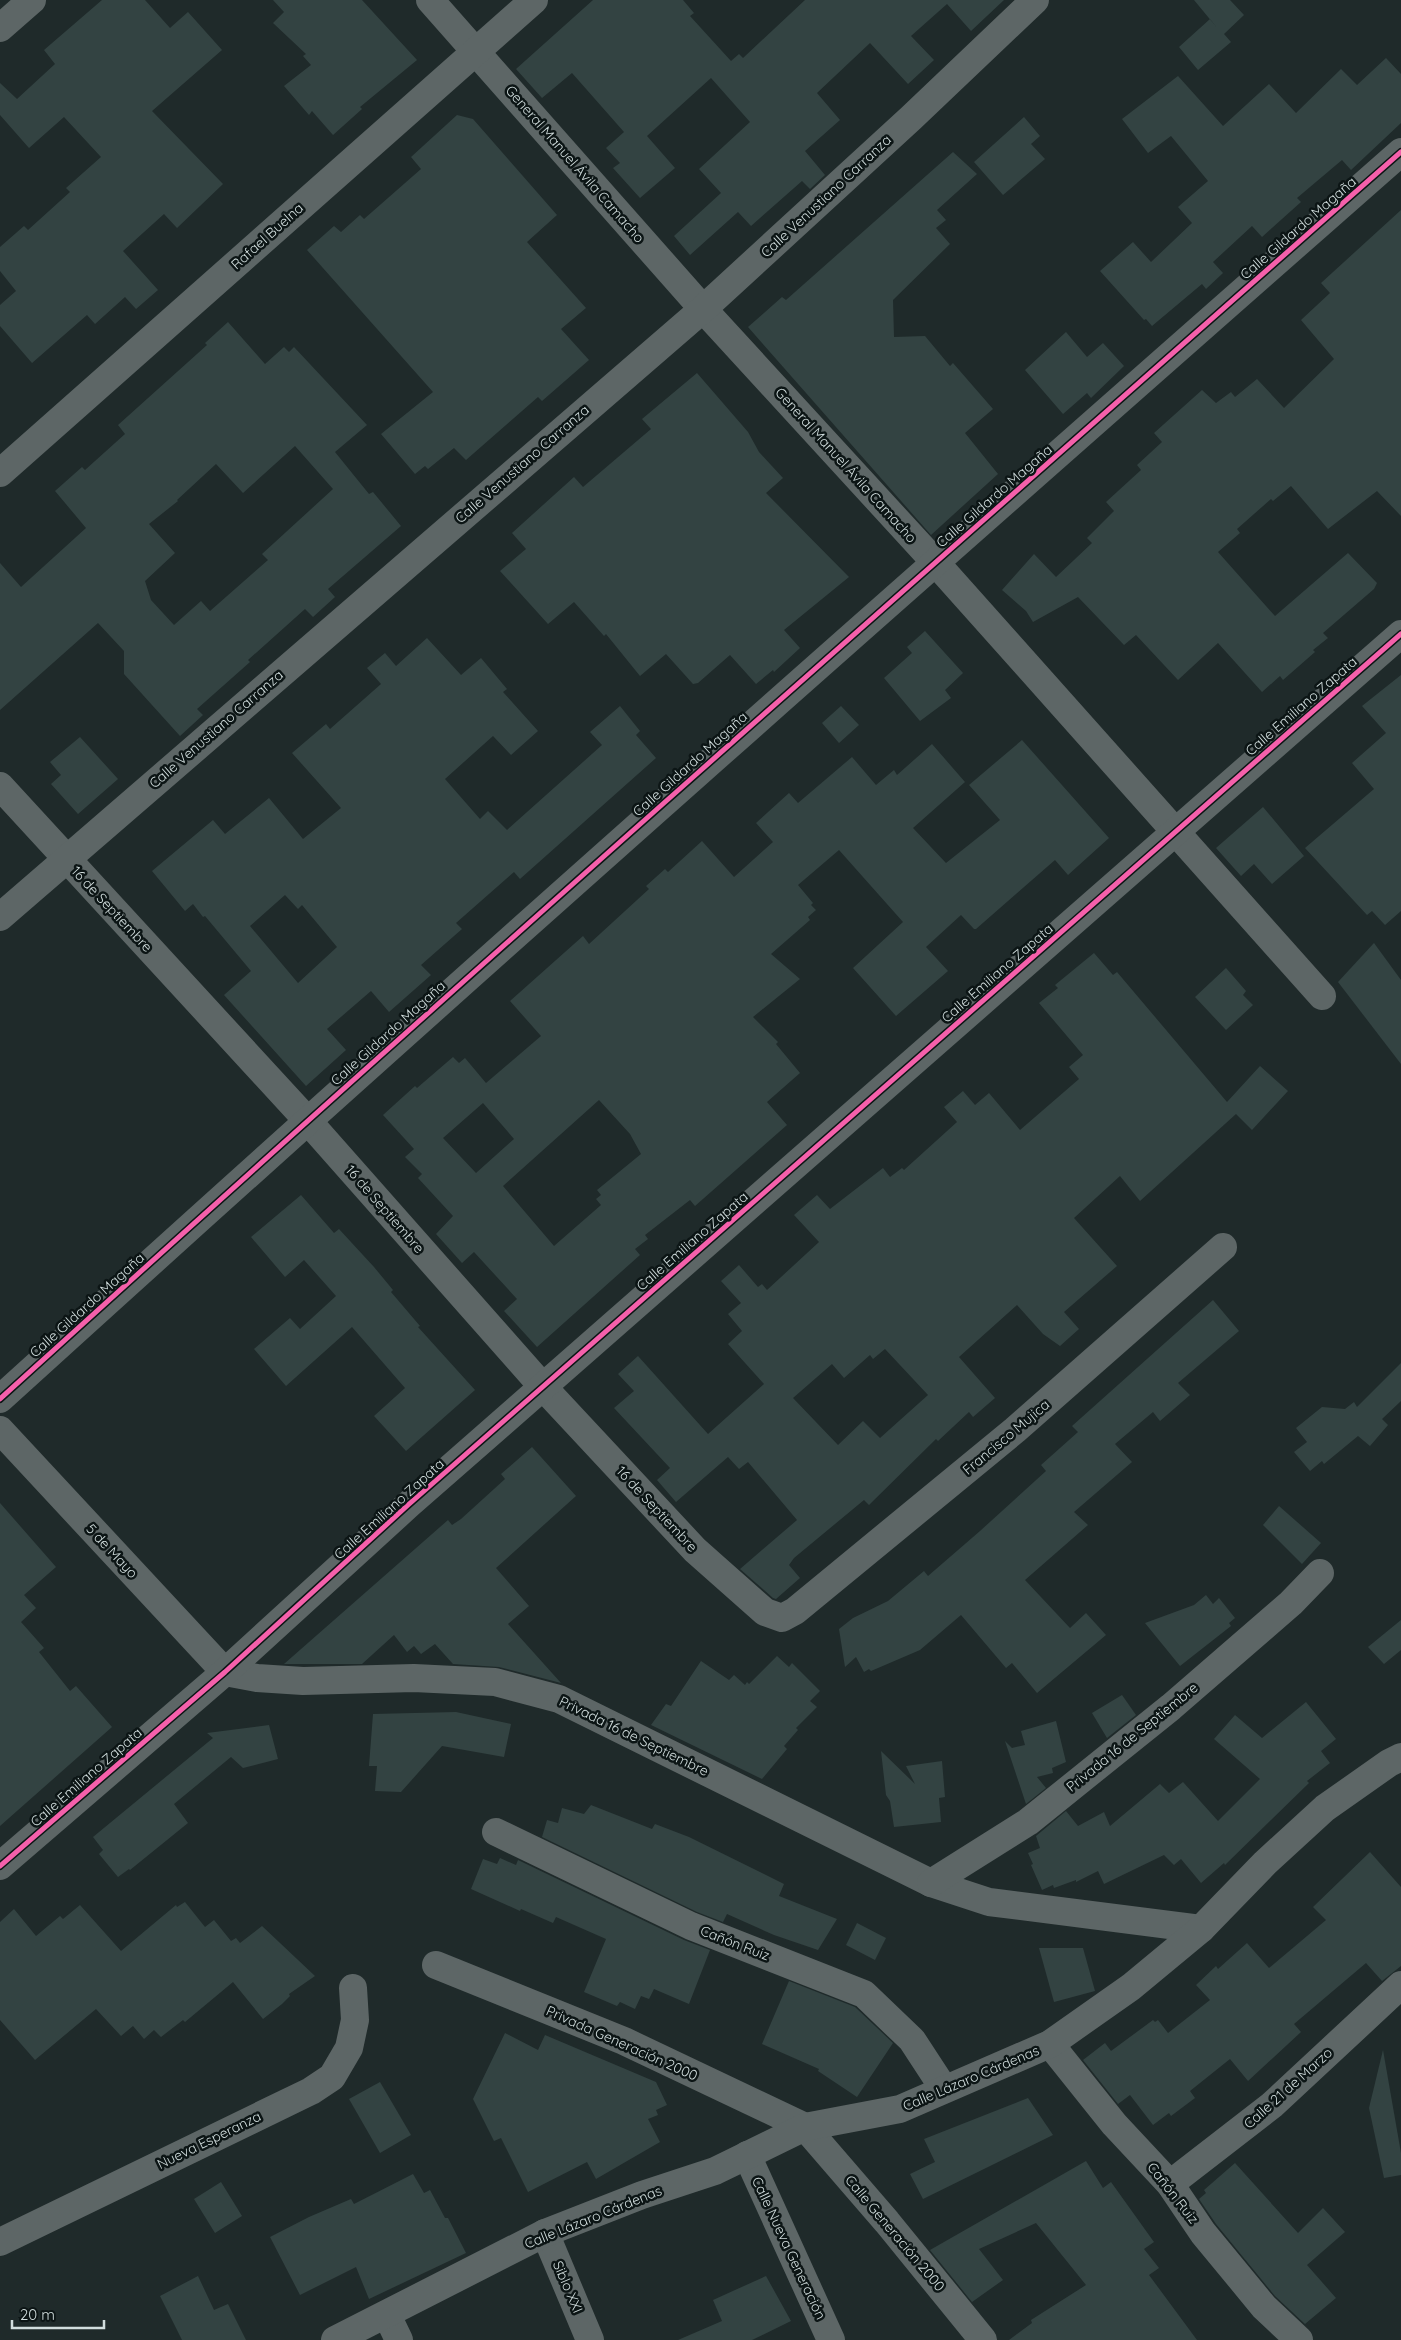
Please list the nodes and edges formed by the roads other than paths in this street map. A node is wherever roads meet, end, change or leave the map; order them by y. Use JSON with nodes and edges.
{"nodes":[{"id":1,"x":32,"y":0,"type":"edge"},
{"id":2,"x":430,"y":0,"type":"edge"},
{"id":3,"x":534,"y":0,"type":"edge"},
{"id":4,"x":1035,"y":0,"type":"edge"},
{"id":5,"x":0,"y":28,"type":"edge"},
{"id":6,"x":475,"y":52,"type":"junction"},
{"id":7,"x":1401,"y":152,"type":"edge"},
{"id":8,"x":703,"y":309,"type":"junction"},
{"id":9,"x":0,"y":473,"type":"edge"},
{"id":10,"x":935,"y":562,"type":"junction"},
{"id":11,"x":1401,"y":634,"type":"edge"},
{"id":12,"x":0,"y":786,"type":"edge"},
{"id":13,"x":1176,"y":831,"type":"junction"},
{"id":14,"x":66,"y":859,"type":"junction"},
{"id":15,"x":0,"y":916,"type":"edge"},
{"id":16,"x":1322,"y":996,"type":"dead end"},
{"id":17,"x":307,"y":1120,"type":"junction"},
{"id":18,"x":1223,"y":1247,"type":"dead end"},
{"id":19,"x":543,"y":1387,"type":"junction"},
{"id":20,"x":0,"y":1399,"type":"edge"},
{"id":21,"x":0,"y":1430,"type":"edge"},
{"id":22,"x":1320,"y":1573,"type":"dead end"},
{"id":23,"x":782,"y":1618,"type":"joint"},
{"id":24,"x":225,"y":1672,"type":"junction"},
{"id":25,"x":1401,"y":1757,"type":"edge"},
{"id":26,"x":496,"y":1832,"type":"dead end"},
{"id":27,"x":0,"y":1866,"type":"edge"},
{"id":28,"x":930,"y":1883,"type":"junction"},
{"id":29,"x":1201,"y":1929,"type":"junction"},
{"id":30,"x":436,"y":1965,"type":"dead end"},
{"id":31,"x":1401,"y":1986,"type":"edge"},
{"id":32,"x":353,"y":1988,"type":"dead end"},
{"id":33,"x":1050,"y":2044,"type":"junction"},
{"id":34,"x":944,"y":2089,"type":"junction"},
{"id":35,"x":805,"y":2127,"type":"junction"},
{"id":36,"x":747,"y":2155,"type":"junction"},
{"id":37,"x":1170,"y":2184,"type":"junction"},
{"id":38,"x":545,"y":2233,"type":"junction"},
{"id":39,"x":0,"y":2242,"type":"edge"},
{"id":40,"x":387,"y":2315,"type":"junction"},
{"id":41,"x":335,"y":2340,"type":"edge"},
{"id":42,"x":399,"y":2340,"type":"edge"},
{"id":43,"x":590,"y":2340,"type":"edge"},
{"id":44,"x":831,"y":2340,"type":"edge"},
{"id":45,"x":983,"y":2340,"type":"edge"},
{"id":46,"x":1298,"y":2340,"type":"edge"}],
"edges":[{"from":1,"to":5,"type":"street"},
{"from":2,"to":6,"type":"street","name":"General Manuel Ávila Camacho"},
{"from":3,"to":6,"type":"street","name":"Rafael Buelna"},
{"from":4,"to":8,"type":"street","name":"Calle Venustiano Carranza"},
{"from":6,"to":8,"type":"street","name":"General Manuel Ávila Camacho"},
{"from":6,"to":9,"type":"street","name":"Rafael Buelna"},
{"from":7,"to":10,"type":"street","name":"Calle Gildardo Magaña"},
{"from":8,"to":10,"type":"street","name":"General Manuel Ávila Camacho"},
{"from":8,"to":14,"type":"street","name":"Calle Venustiano Carranza"},
{"from":10,"to":13,"type":"street","name":"General Manuel Ávila Camacho"},
{"from":10,"to":17,"type":"street","name":"Calle Gildardo Magaña"},
{"from":11,"to":13,"type":"street","name":"Calle Emiliano Zapata"},
{"from":12,"to":14,"type":"street","name":"16 de Septiembre"},
{"from":13,"to":16,"type":"street","name":"General Manuel Ávila Camacho"},
{"from":13,"to":19,"type":"street","name":"Calle Emiliano Zapata"},
{"from":14,"to":15,"type":"street","name":"Calle Venustiano Carranza"},
{"from":14,"to":17,"type":"street","name":"16 de Septiembre"},
{"from":17,"to":19,"type":"street","name":"16 de Septiembre"},
{"from":17,"to":20,"type":"street","name":"Calle Gildardo Magaña"},
{"from":18,"to":23,"type":"street","name":"Francisco Mujica"},
{"from":19,"to":23,"type":"street","name":"16 de Septiembre"},
{"from":19,"to":24,"type":"street","name":"Calle Emiliano Zapata"},
{"from":21,"to":24,"type":"street","name":"5 de Mayo"},
{"from":22,"to":28,"type":"street","name":"Privada 16 de Septiembre"},
{"from":24,"to":27,"type":"street","name":"Calle Emiliano Zapata"},
{"from":24,"to":28,"type":"street","name":"Privada 16 de Septiembre"},
{"from":25,"to":29,"type":"street","name":"Calle Lázaro Cárdenas"},
{"from":26,"to":34,"type":"street","name":"Cañón Ruiz"},
{"from":28,"to":29,"type":"street","name":"Privada 16 de Septiembre"},
{"from":29,"to":33,"type":"street","name":"Calle Lázaro Cárdenas"},
{"from":30,"to":35,"type":"street","name":"Privada Generación 2000"},
{"from":31,"to":37,"type":"street","name":"Calle 21 de Marzo"},
{"from":32,"to":39,"type":"street","name":"Nueva Esperanza"},
{"from":33,"to":34,"type":"street","name":"Calle Lázaro Cárdenas"},
{"from":33,"to":37,"type":"street","name":"Cañón Ruiz"},
{"from":34,"to":35,"type":"street","name":"Calle Lázaro Cárdenas"},
{"from":35,"to":36,"type":"street","name":"Calle Lázaro Cárdenas"},
{"from":35,"to":45,"type":"street","name":"Calle Generación 2000"},
{"from":36,"to":38,"type":"street","name":"Calle Lázaro Cárdenas"},
{"from":36,"to":44,"type":"street","name":"Calle Nueva Generación"},
{"from":37,"to":46,"type":"street","name":"Cañón Ruiz"},
{"from":38,"to":40,"type":"street","name":"Calle Lázaro Cárdenas"},
{"from":38,"to":43,"type":"street","name":"Siblo XXI"},
{"from":40,"to":41,"type":"street","name":"Calle Lázaro Cárdenas"},
{"from":40,"to":42,"type":"street"}]}
